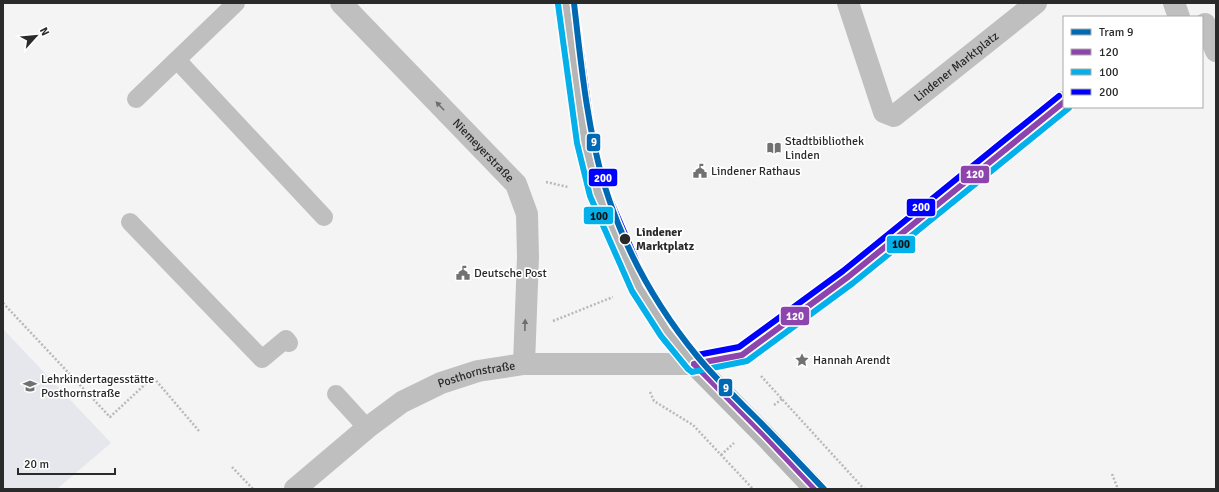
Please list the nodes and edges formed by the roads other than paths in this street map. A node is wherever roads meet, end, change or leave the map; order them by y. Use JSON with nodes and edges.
{"nodes":[{"id":1,"x":236,"y":3,"type":"edge"},
{"id":2,"x":340,"y":3,"type":"edge"},
{"id":3,"x":566,"y":3,"type":"edge"},
{"id":4,"x":848,"y":3,"type":"edge"},
{"id":5,"x":1036,"y":3,"type":"edge"},
{"id":6,"x":1174,"y":3,"type":"edge"},
{"id":7,"x":1180,"y":16,"type":"edge"},
{"id":8,"x":1208,"y":23,"type":"edge"},
{"id":9,"x":1216,"y":52,"type":"edge"},
{"id":10,"x":177,"y":60,"type":"junction"},
{"id":11,"x":136,"y":99,"type":"dead end"},
{"id":12,"x":1063,"y":103,"type":"edge"},
{"id":13,"x":324,"y":217,"type":"dead end"},
{"id":14,"x":130,"y":222,"type":"dead end"},
{"id":15,"x":289,"y":343,"type":"dead end"},
{"id":16,"x":524,"y":364,"type":"junction"},
{"id":17,"x":694,"y":364,"type":"junction"},
{"id":18,"x":336,"y":394,"type":"dead end"},
{"id":19,"x":367,"y":428,"type":"junction"},
{"id":20,"x":295,"y":489,"type":"edge"},
{"id":21,"x":815,"y":489,"type":"edge"}],
"edges":[{"from":1,"to":10,"type":"lane"},
{"from":16,"to":2,"type":"street","name":"Niemeyerstraße","one_way":true},
{"from":3,"to":17,"type":"street"},
{"from":4,"to":5,"type":"street","name":"Lindener Marktplatz"},
{"from":6,"to":7,"type":"street"},
{"from":8,"to":9,"type":"street"},
{"from":10,"to":11,"type":"lane"},
{"from":10,"to":13,"type":"lane"},
{"from":12,"to":17,"type":"street"},
{"from":14,"to":15,"type":"lane"},
{"from":16,"to":17,"type":"street","name":"Posthornstraße"},
{"from":16,"to":19,"type":"street","name":"Posthornstraße"},
{"from":17,"to":21,"type":"street"},
{"from":18,"to":19,"type":"lane"},
{"from":19,"to":20,"type":"street","name":"Posthornstraße"}]}
